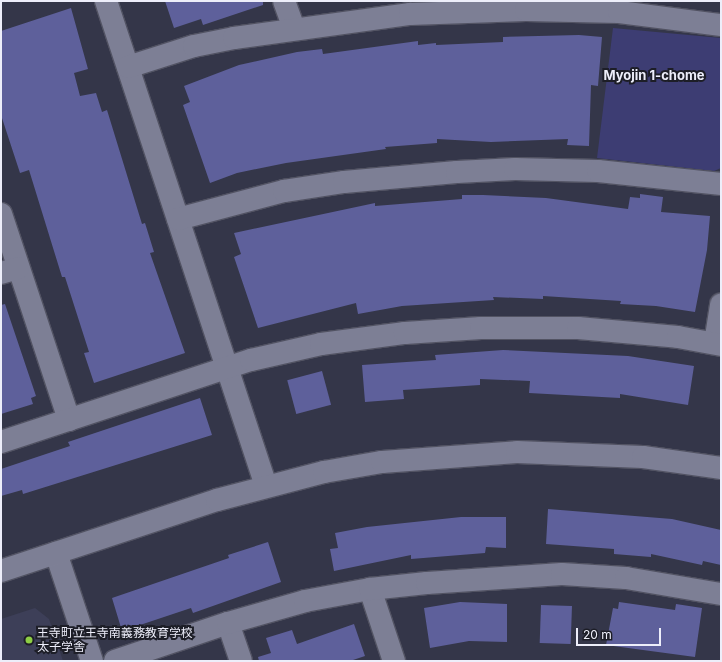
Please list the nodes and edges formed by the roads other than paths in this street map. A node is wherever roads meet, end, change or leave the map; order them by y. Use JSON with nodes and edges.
{"nodes":[{"id":1,"x":106,"y":1,"type":"edge"},
{"id":2,"x":284,"y":1,"type":"edge"},
{"id":3,"x":447,"y":7,"type":"edge"},
{"id":4,"x":721,"y":25,"type":"edge"},
{"id":5,"x":294,"y":29,"type":"junction"},
{"id":6,"x":128,"y":68,"type":"junction"},
{"id":7,"x":721,"y":184,"type":"edge"},
{"id":8,"x":1,"y":214,"type":"edge"},
{"id":9,"x":178,"y":219,"type":"junction"},
{"id":10,"x":10,"y":271,"type":"edge"},
{"id":11,"x":721,"y":304,"type":"edge"},
{"id":12,"x":718,"y":344,"type":"edge"},
{"id":13,"x":227,"y":368,"type":"junction"},
{"id":14,"x":69,"y":420,"type":"junction"},
{"id":15,"x":1,"y":442,"type":"edge"},
{"id":16,"x":721,"y":468,"type":"edge"},
{"id":17,"x":266,"y":486,"type":"junction"},
{"id":18,"x":56,"y":553,"type":"junction"},
{"id":19,"x":1,"y":571,"type":"edge"},
{"id":20,"x":370,"y":589,"type":"junction"},
{"id":21,"x":721,"y":594,"type":"edge"},
{"id":22,"x":228,"y":623,"type":"junction"},
{"id":23,"x":92,"y":661,"type":"edge"},
{"id":24,"x":115,"y":661,"type":"edge"},
{"id":25,"x":241,"y":661,"type":"edge"},
{"id":26,"x":394,"y":661,"type":"edge"}],
"edges":[{"from":1,"to":6,"type":"street"},
{"from":2,"to":5,"type":"street"},
{"from":3,"to":4,"type":"street"},
{"from":3,"to":5,"type":"street"},
{"from":5,"to":6,"type":"street"},
{"from":6,"to":9,"type":"street"},
{"from":7,"to":9,"type":"street"},
{"from":8,"to":10,"type":"street"},
{"from":9,"to":13,"type":"street"},
{"from":10,"to":14,"type":"street"},
{"from":11,"to":12,"type":"street"},
{"from":12,"to":13,"type":"street"},
{"from":13,"to":14,"type":"street"},
{"from":13,"to":17,"type":"street"},
{"from":14,"to":15,"type":"street"},
{"from":16,"to":17,"type":"street"},
{"from":17,"to":18,"type":"street"},
{"from":18,"to":19,"type":"street"},
{"from":18,"to":23,"type":"street"},
{"from":20,"to":21,"type":"street"},
{"from":20,"to":22,"type":"street"},
{"from":20,"to":26,"type":"street"},
{"from":22,"to":24,"type":"street"},
{"from":22,"to":25,"type":"street"}]}
